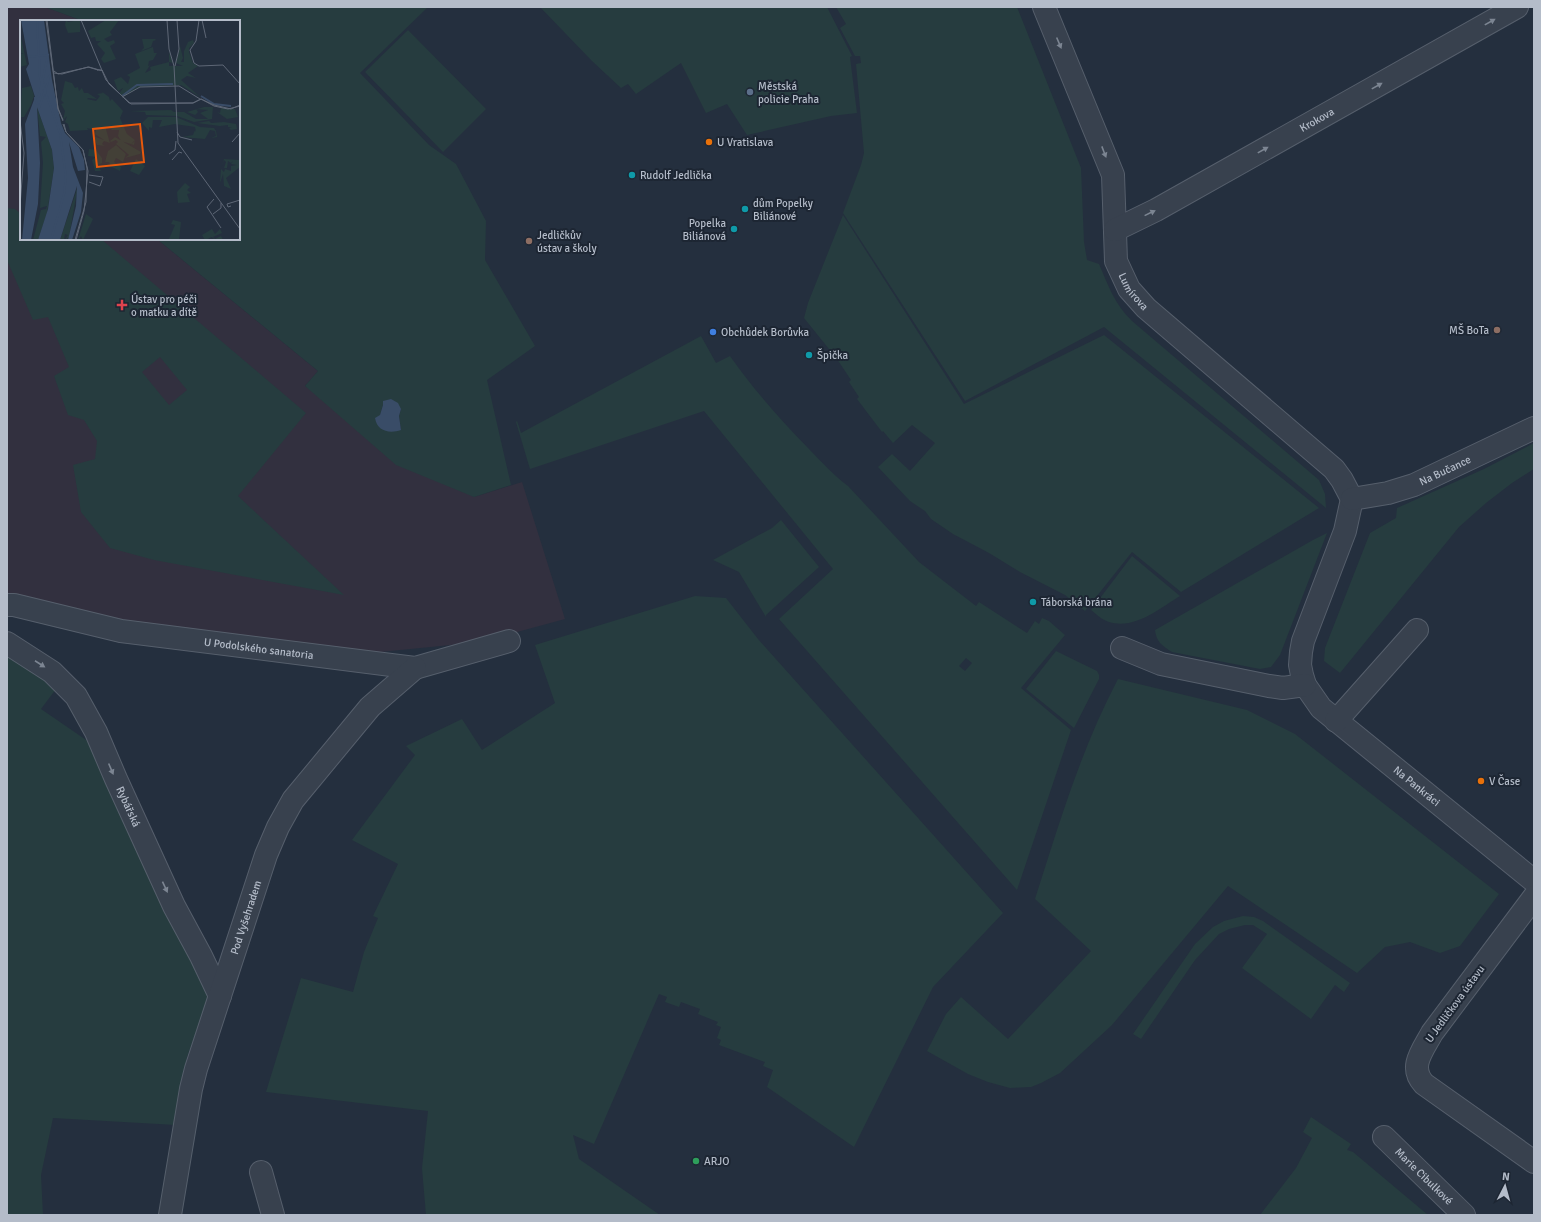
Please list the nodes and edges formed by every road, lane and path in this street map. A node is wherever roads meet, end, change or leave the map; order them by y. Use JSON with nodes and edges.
{"nodes":[{"id":1,"x":1044,"y":7,"type":"edge"},
{"id":2,"x":1517,"y":7,"type":"edge"},
{"id":3,"x":1115,"y":230,"type":"junction"},
{"id":4,"x":1534,"y":428,"type":"edge"},
{"id":5,"x":1352,"y":499,"type":"junction"},
{"id":6,"x":7,"y":605,"type":"edge"},
{"id":7,"x":1417,"y":630,"type":"dead end"},
{"id":8,"x":509,"y":641,"type":"dead end"},
{"id":9,"x":7,"y":642,"type":"edge"},
{"id":10,"x":1122,"y":648,"type":"dead end"},
{"id":11,"x":415,"y":668,"type":"junction"},
{"id":12,"x":1305,"y":685,"type":"junction"},
{"id":13,"x":1336,"y":721,"type":"junction"},
{"id":14,"x":1534,"y":881,"type":"edge"},
{"id":15,"x":1534,"y":897,"type":"edge"},
{"id":16,"x":220,"y":996,"type":"junction"},
{"id":17,"x":1384,"y":1137,"type":"dead end"},
{"id":18,"x":1534,"y":1162,"type":"edge"},
{"id":19,"x":261,"y":1172,"type":"dead end"},
{"id":20,"x":170,"y":1215,"type":"edge"},
{"id":21,"x":273,"y":1215,"type":"edge"},
{"id":22,"x":1464,"y":1215,"type":"edge"}],
"edges":[{"from":1,"to":3,"type":"street","name":"Lumírova","one_way":true},
{"from":3,"to":2,"type":"street","name":"Krokova","one_way":true},
{"from":3,"to":5,"type":"street","name":"Lumírova"},
{"from":4,"to":5,"type":"street","name":"Na Bučance"},
{"from":5,"to":12,"type":"street","name":"Na Pankráci"},
{"from":6,"to":11,"type":"street","name":"U Podolského sanatoria"},
{"from":7,"to":13,"type":"street"},
{"from":8,"to":11,"type":"street","name":"U Podolského sanatoria"},
{"from":9,"to":16,"type":"street","name":"Rybářská","one_way":true},
{"from":10,"to":12,"type":"street"},
{"from":11,"to":16,"type":"street","name":"Pod Vyšehradem"},
{"from":12,"to":13,"type":"street","name":"Na Pankráci"},
{"from":13,"to":14,"type":"street","name":"Na Pankráci"},
{"from":15,"to":18,"type":"street","name":"U Jedličkova ústavu"},
{"from":16,"to":20,"type":"street","name":"Pod Vyšehradem"},
{"from":17,"to":22,"type":"street","name":"Marie Cibulkové"},
{"from":19,"to":21,"type":"street"}]}
